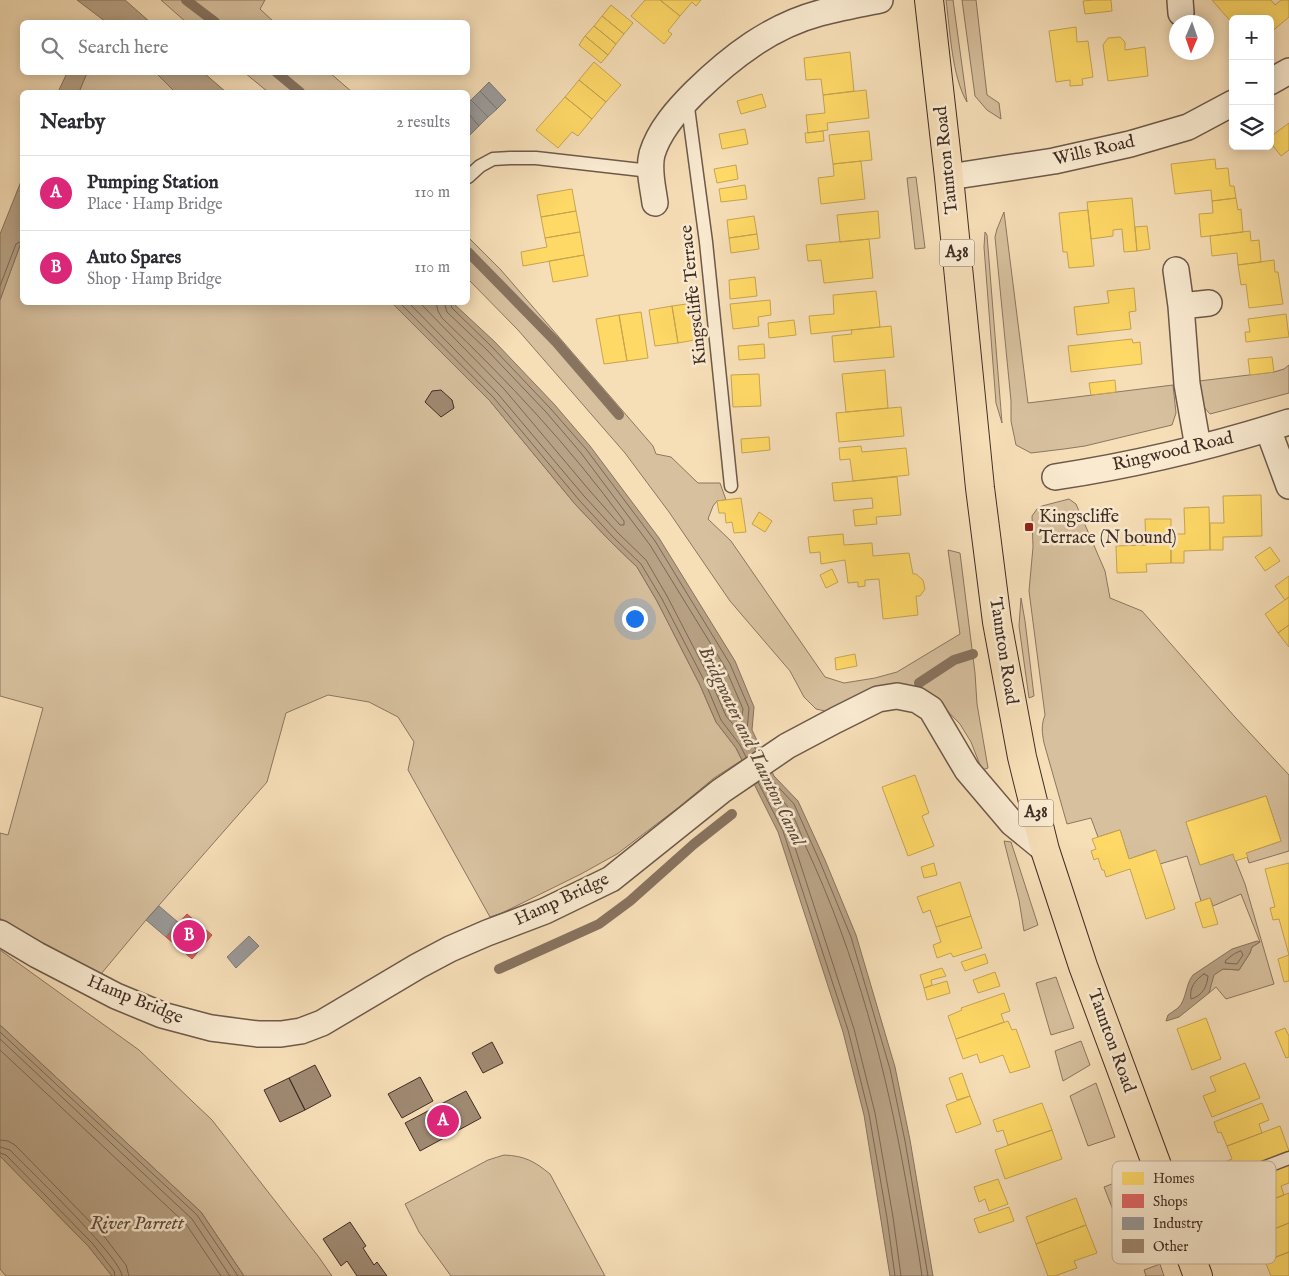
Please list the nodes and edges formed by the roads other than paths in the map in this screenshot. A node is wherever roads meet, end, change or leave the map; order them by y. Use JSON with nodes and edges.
{"nodes":[{"id":1,"x":880,"y":0,"type":"edge"},
{"id":2,"x":929,"y":0,"type":"edge"},
{"id":3,"x":1289,"y":70,"type":"edge"},
{"id":4,"x":1274,"y":79,"type":"edge"},
{"id":5,"x":687,"y":100,"type":"junction"},
{"id":6,"x":1229,"y":105,"type":"edge"},
{"id":7,"x":650,"y":171,"type":"junction"},
{"id":8,"x":470,"y":175,"type":"edge"},
{"id":9,"x":949,"y":177,"type":"junction"},
{"id":10,"x":656,"y":203,"type":"dead end"},
{"id":11,"x":1176,"y":270,"type":"dead end"},
{"id":12,"x":1209,"y":303,"type":"dead end"},
{"id":13,"x":1181,"y":306,"type":"junction"},
{"id":14,"x":1278,"y":425,"type":"edge"},
{"id":15,"x":1198,"y":447,"type":"junction"},
{"id":16,"x":1056,"y":477,"type":"dead end"},
{"id":17,"x":731,"y":486,"type":"dead end"},
{"id":18,"x":1289,"y":486,"type":"edge"},
{"id":19,"x":1045,"y":850,"type":"junction"},
{"id":20,"x":0,"y":933,"type":"edge"},
{"id":21,"x":1289,"y":1158,"type":"edge"},
{"id":22,"x":1155,"y":1161,"type":"edge"},
{"id":23,"x":1276,"y":1163,"type":"edge"},
{"id":24,"x":1194,"y":1264,"type":"edge"},
{"id":25,"x":1198,"y":1276,"type":"edge"}],
"edges":[{"from":1,"to":5,"type":"street"},
{"from":2,"to":9,"type":"main road","name":"Taunton Road","number":"A38"},
{"from":3,"to":4,"type":"street"},
{"from":5,"to":7,"type":"street"},
{"from":5,"to":17,"type":"lane","name":"Kingscliffe Terrace"},
{"from":6,"to":9,"type":"street","name":"Wills Road"},
{"from":7,"to":8,"type":"lane"},
{"from":7,"to":10,"type":"street"},
{"from":9,"to":19,"type":"main road","name":"Taunton Road","number":"A38"},
{"from":11,"to":13,"type":"street"},
{"from":12,"to":13,"type":"street"},
{"from":13,"to":15,"type":"street"},
{"from":14,"to":15,"type":"street","name":"Ringwood Road"},
{"from":14,"to":18,"type":"street"},
{"from":15,"to":16,"type":"street","name":"Ringwood Road"},
{"from":19,"to":20,"type":"street","name":"Hamp Bridge"},
{"from":19,"to":22,"type":"main road","name":"Taunton Road","number":"A38"},
{"from":21,"to":23,"type":"lane"},
{"from":24,"to":25,"type":"main road","name":"Taunton Road","number":"A38"}]}
